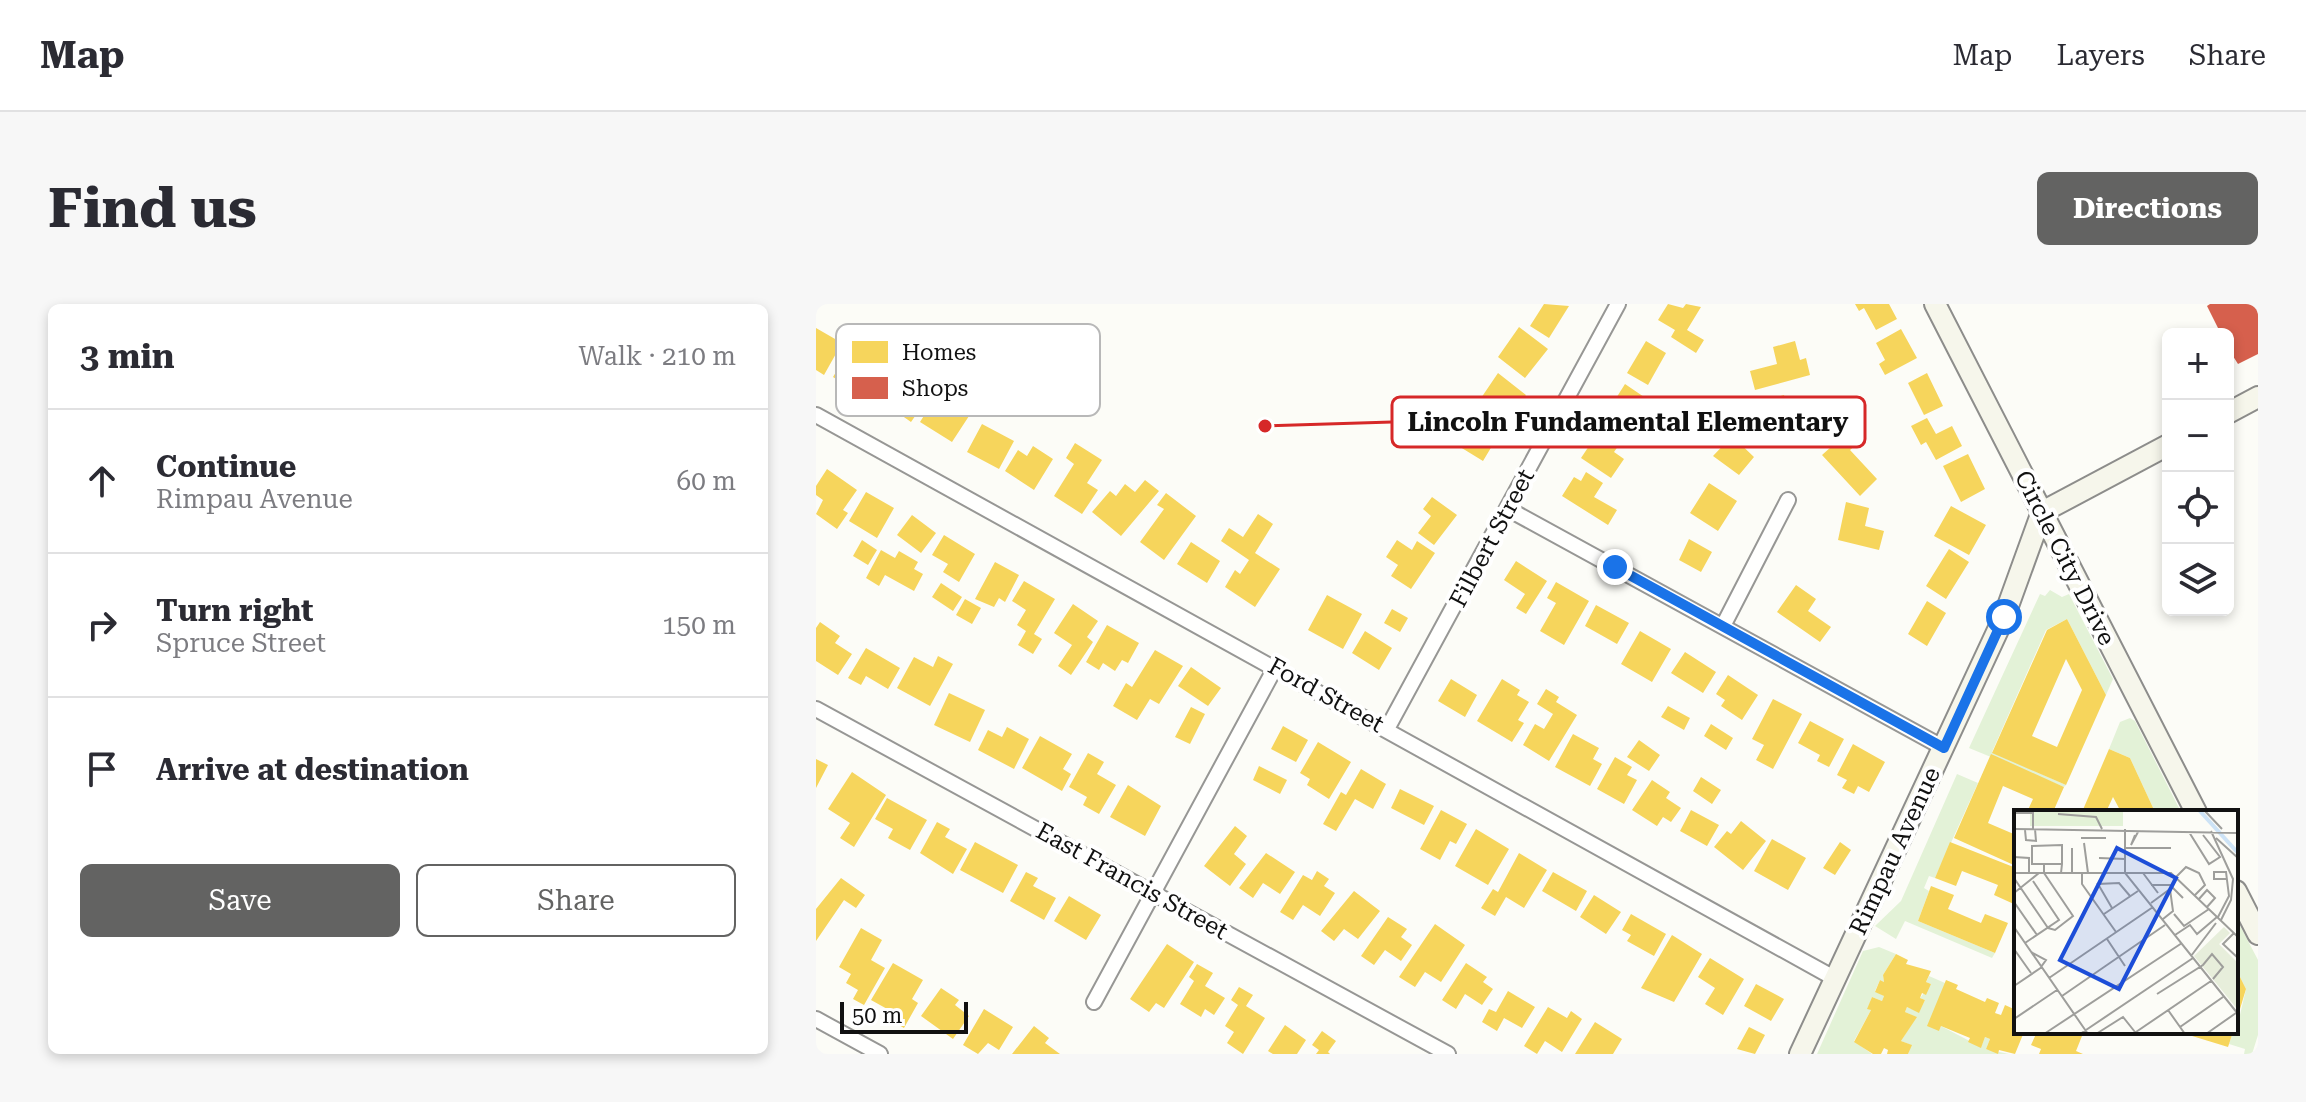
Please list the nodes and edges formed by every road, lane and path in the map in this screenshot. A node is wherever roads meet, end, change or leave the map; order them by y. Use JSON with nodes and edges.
{"nodes":[{"id":1,"x":1618,"y":304,"type":"edge"},
{"id":2,"x":1935,"y":304,"type":"edge"},
{"id":3,"x":2258,"y":397,"type":"edge"},
{"id":4,"x":2234,"y":410,"type":"edge"},
{"id":5,"x":816,"y":415,"type":"edge"},
{"id":6,"x":2162,"y":448,"type":"edge"},
{"id":7,"x":1788,"y":500,"type":"dead end"},
{"id":8,"x":1508,"y":509,"type":"junction"},
{"id":9,"x":2042,"y":512,"type":"junction"},
{"id":10,"x":1723,"y":626,"type":"junction"},
{"id":11,"x":1275,"y":668,"type":"junction"},
{"id":12,"x":816,"y":709,"type":"edge"},
{"id":13,"x":1387,"y":729,"type":"junction"},
{"id":14,"x":1944,"y":748,"type":"junction"},
{"id":15,"x":2195,"y":810,"type":"edge"},
{"id":16,"x":1152,"y":892,"type":"junction"},
{"id":17,"x":2238,"y":895,"type":"edge"},
{"id":18,"x":2258,"y":934,"type":"edge"},
{"id":19,"x":1834,"y":978,"type":"junction"},
{"id":20,"x":1094,"y":1002,"type":"dead end"},
{"id":21,"x":816,"y":1019,"type":"edge"},
{"id":22,"x":880,"y":1054,"type":"edge"},
{"id":23,"x":1448,"y":1054,"type":"edge"},
{"id":24,"x":1800,"y":1054,"type":"edge"}],
"edges":[{"from":1,"to":8,"type":"street","name":"Filbert Street"},
{"from":2,"to":9,"type":"main road","name":"Circle City Drive"},
{"from":3,"to":4,"type":"main road"},
{"from":5,"to":11,"type":"street","name":"Ford Street"},
{"from":6,"to":9,"type":"main road"},
{"from":7,"to":10,"type":"street"},
{"from":8,"to":10,"type":"street"},
{"from":8,"to":13,"type":"street","name":"Filbert Street"},
{"from":9,"to":14,"type":"main road","name":"Rimpau Avenue"},
{"from":9,"to":15,"type":"main road","name":"Circle City Drive"},
{"from":10,"to":14,"type":"street"},
{"from":11,"to":13,"type":"street","name":"Ford Street"},
{"from":11,"to":16,"type":"street"},
{"from":12,"to":16,"type":"street","name":"East Francis Street"},
{"from":13,"to":19,"type":"street","name":"Ford Street"},
{"from":14,"to":19,"type":"main road","name":"Rimpau Avenue"},
{"from":16,"to":20,"type":"street"},
{"from":16,"to":23,"type":"street","name":"East Francis Street"},
{"from":17,"to":18,"type":"main road"},
{"from":19,"to":24,"type":"main road","name":"Rimpau Avenue"},
{"from":21,"to":22,"type":"street"}]}
